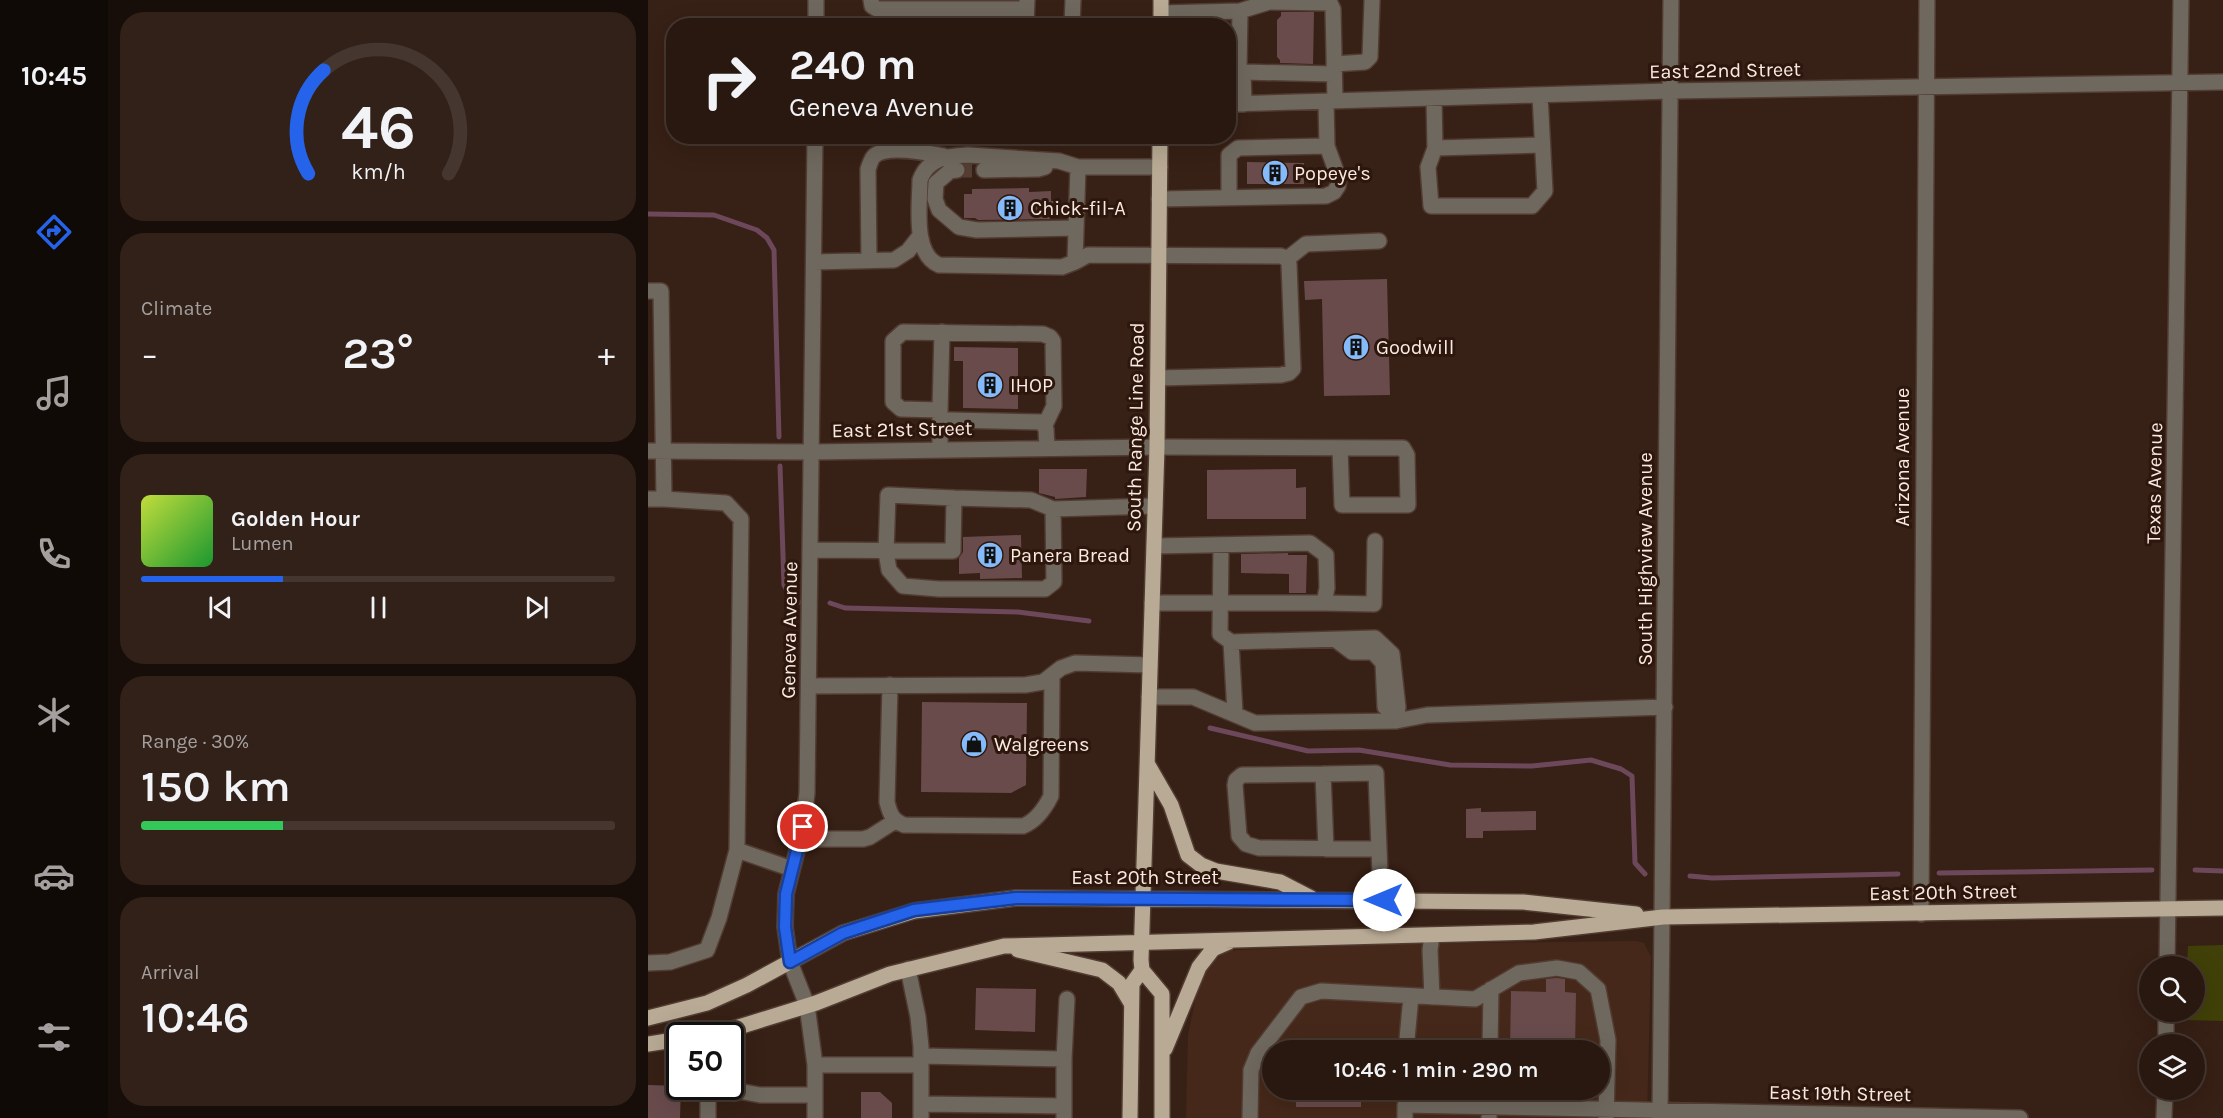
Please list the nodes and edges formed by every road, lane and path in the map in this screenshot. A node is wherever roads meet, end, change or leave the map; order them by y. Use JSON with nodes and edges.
{"nodes":[{"id":1,"x":816,"y":0,"type":"edge"},
{"id":2,"x":871,"y":0,"type":"edge"},
{"id":3,"x":1073,"y":0,"type":"edge"},
{"id":4,"x":1671,"y":0,"type":"edge"},
{"id":5,"x":1927,"y":0,"type":"edge"},
{"id":6,"x":2181,"y":0,"type":"edge"},
{"id":7,"x":1372,"y":1,"type":"edge"},
{"id":8,"x":1027,"y":4,"type":"edge"},
{"id":9,"x":942,"y":9,"type":"junction"},
{"id":10,"x":1240,"y":11,"type":"junction"},
{"id":11,"x":1161,"y":13,"type":"edge"},
{"id":12,"x":816,"y":18,"type":"edge"},
{"id":13,"x":943,"y":18,"type":"edge"},
{"id":14,"x":1072,"y":18,"type":"edge"},
{"id":15,"x":1334,"y":69,"type":"junction"},
{"id":16,"x":1243,"y":72,"type":"junction"},
{"id":17,"x":2223,"y":82,"type":"edge"},
{"id":18,"x":2180,"y":83,"type":"junction"},
{"id":19,"x":1925,"y":87,"type":"junction"},
{"id":20,"x":1670,"y":91,"type":"junction"},
{"id":21,"x":1540,"y":95,"type":"junction"},
{"id":22,"x":1434,"y":98,"type":"junction"},
{"id":23,"x":1330,"y":101,"type":"junction"},
{"id":24,"x":1236,"y":104,"type":"edge"},
{"id":25,"x":815,"y":144,"type":"edge"},
{"id":26,"x":1160,"y":144,"type":"edge"},
{"id":27,"x":1542,"y":145,"type":"junction"},
{"id":28,"x":1327,"y":146,"type":"junction"},
{"id":29,"x":1435,"y":148,"type":"junction"},
{"id":30,"x":945,"y":156,"type":"junction"},
{"id":31,"x":1059,"y":161,"type":"junction"},
{"id":32,"x":1078,"y":167,"type":"junction"},
{"id":33,"x":1160,"y":167,"type":"junction"},
{"id":34,"x":957,"y":170,"type":"tunnel mouth"},
{"id":35,"x":984,"y":170,"type":"tunnel mouth"},
{"id":36,"x":1229,"y":198,"type":"junction"},
{"id":37,"x":1159,"y":199,"type":"junction"},
{"id":38,"x":1076,"y":228,"type":"junction"},
{"id":39,"x":919,"y":237,"type":"junction"},
{"id":40,"x":1379,"y":242,"type":"dead end"},
{"id":41,"x":1159,"y":257,"type":"junction"},
{"id":42,"x":1287,"y":259,"type":"junction"},
{"id":43,"x":869,"y":261,"type":"junction"},
{"id":44,"x":814,"y":262,"type":"junction"},
{"id":45,"x":1075,"y":262,"type":"junction"},
{"id":46,"x":648,"y":291,"type":"edge"},
{"id":47,"x":942,"y":332,"type":"junction"},
{"id":48,"x":1158,"y":378,"type":"junction"},
{"id":49,"x":940,"y":410,"type":"junction"},
{"id":50,"x":1045,"y":425,"type":"junction"},
{"id":51,"x":940,"y":426,"type":"junction"},
{"id":52,"x":1157,"y":447,"type":"junction"},
{"id":53,"x":1340,"y":448,"type":"junction"},
{"id":54,"x":1047,"y":449,"type":"junction"},
{"id":55,"x":940,"y":450,"type":"junction"},
{"id":56,"x":648,"y":451,"type":"edge"},
{"id":57,"x":664,"y":451,"type":"junction"},
{"id":58,"x":812,"y":452,"type":"junction"},
{"id":59,"x":954,"y":498,"type":"junction"},
{"id":60,"x":648,"y":499,"type":"edge"},
{"id":61,"x":664,"y":499,"type":"junction"},
{"id":62,"x":1155,"y":506,"type":"junction"},
{"id":63,"x":1053,"y":509,"type":"junction"},
{"id":64,"x":1375,"y":541,"type":"dead end"},
{"id":65,"x":1154,"y":546,"type":"junction"},
{"id":66,"x":1221,"y":546,"type":"junction"},
{"id":67,"x":811,"y":550,"type":"junction"},
{"id":68,"x":886,"y":552,"type":"junction"},
{"id":69,"x":1220,"y":602,"type":"junction"},
{"id":70,"x":1152,"y":603,"type":"junction"},
{"id":71,"x":1324,"y":603,"type":"junction"},
{"id":72,"x":1231,"y":642,"type":"junction"},
{"id":73,"x":1150,"y":665,"type":"junction"},
{"id":74,"x":1052,"y":675,"type":"junction"},
{"id":75,"x":890,"y":685,"type":"junction"},
{"id":76,"x":809,"y":686,"type":"junction"},
{"id":77,"x":1149,"y":697,"type":"junction"},
{"id":78,"x":1665,"y":707,"type":"junction"},
{"id":79,"x":1235,"y":713,"type":"junction"},
{"id":80,"x":1396,"y":718,"type":"junction"},
{"id":81,"x":1147,"y":764,"type":"junction"},
{"id":82,"x":1323,"y":774,"type":"junction"},
{"id":83,"x":895,"y":821,"type":"junction"},
{"id":84,"x":799,"y":839,"type":"junction"},
{"id":85,"x":1326,"y":849,"type":"junction"},
{"id":86,"x":1379,"y":849,"type":"junction"},
{"id":87,"x":737,"y":850,"type":"junction"},
{"id":88,"x":792,"y":869,"type":"junction"},
{"id":89,"x":1143,"y":898,"type":"junction"},
{"id":90,"x":1314,"y":899,"type":"junction"},
{"id":91,"x":1384,"y":900,"type":"junction"},
{"id":92,"x":2223,"y":908,"type":"edge"},
{"id":93,"x":2169,"y":909,"type":"junction"},
{"id":94,"x":1921,"y":914,"type":"junction"},
{"id":95,"x":1663,"y":917,"type":"junction"},
{"id":96,"x":1432,"y":936,"type":"junction"},
{"id":97,"x":1231,"y":940,"type":"junction"},
{"id":98,"x":1142,"y":943,"type":"junction"},
{"id":99,"x":1004,"y":946,"type":"junction"},
{"id":100,"x":2168,"y":956,"type":"edge"},
{"id":101,"x":790,"y":962,"type":"junction"},
{"id":102,"x":648,"y":963,"type":"edge"},
{"id":103,"x":908,"y":969,"type":"junction"},
{"id":104,"x":1142,"y":970,"type":"junction"},
{"id":105,"x":1491,"y":989,"type":"junction"},
{"id":106,"x":1411,"y":996,"type":"junction"},
{"id":107,"x":1432,"y":997,"type":"junction"},
{"id":108,"x":1066,"y":999,"type":"dead end"},
{"id":109,"x":1131,"y":1003,"type":"junction"},
{"id":110,"x":807,"y":1005,"type":"junction"},
{"id":111,"x":648,"y":1018,"type":"edge"},
{"id":112,"x":744,"y":1025,"type":"edge"},
{"id":113,"x":1407,"y":1040,"type":"edge"},
{"id":114,"x":1490,"y":1040,"type":"edge"},
{"id":115,"x":666,"y":1041,"type":"edge"},
{"id":116,"x":648,"y":1044,"type":"edge"},
{"id":117,"x":1162,"y":1055,"type":"junction"},
{"id":118,"x":1064,"y":1059,"type":"junction"},
{"id":119,"x":921,"y":1060,"type":"junction"},
{"id":120,"x":815,"y":1065,"type":"junction"},
{"id":121,"x":744,"y":1092,"type":"edge"},
{"id":122,"x":815,"y":1095,"type":"junction"},
{"id":123,"x":709,"y":1100,"type":"edge"},
{"id":124,"x":2165,"y":1100,"type":"edge"},
{"id":125,"x":921,"y":1111,"type":"edge"},
{"id":126,"x":952,"y":1111,"type":"edge"},
{"id":127,"x":1405,"y":1111,"type":"edge"},
{"id":128,"x":1064,"y":1112,"type":"edge"},
{"id":129,"x":1490,"y":1112,"type":"edge"},
{"id":130,"x":1606,"y":1113,"type":"edge"},
{"id":131,"x":1660,"y":1114,"type":"edge"},
{"id":132,"x":708,"y":1118,"type":"edge"},
{"id":133,"x":815,"y":1118,"type":"edge"},
{"id":134,"x":1130,"y":1118,"type":"edge"},
{"id":135,"x":1162,"y":1118,"type":"edge"},
{"id":136,"x":1250,"y":1118,"type":"edge"},
{"id":137,"x":2020,"y":1118,"type":"edge"},
{"id":138,"x":2164,"y":1118,"type":"edge"}],
"edges":[{"from":1,"to":12,"type":"street"},
{"from":2,"to":9,"type":"street"},
{"from":3,"to":14,"type":"street"},
{"from":4,"to":20,"type":"street","name":"South Highview Avenue"},
{"from":5,"to":19,"type":"street","name":"Arizona Avenue"},
{"from":6,"to":18,"type":"street","name":"Texas Avenue"},
{"from":7,"to":15,"type":"street"},
{"from":8,"to":9,"type":"street"},
{"from":9,"to":13,"type":"street"},
{"from":10,"to":11,"type":"street"},
{"from":10,"to":15,"type":"street"},
{"from":10,"to":16,"type":"street"},
{"from":15,"to":16,"type":"street"},
{"from":15,"to":23,"type":"street"},
{"from":16,"to":24,"type":"street"},
{"from":17,"to":18,"type":"street","name":"East 22nd Street"},
{"from":18,"to":19,"type":"street","name":"East 22nd Street"},
{"from":18,"to":93,"type":"street","name":"Texas Avenue"},
{"from":19,"to":20,"type":"street","name":"East 22nd Street"},
{"from":19,"to":94,"type":"street","name":"Arizona Avenue"},
{"from":20,"to":21,"type":"street","name":"East 22nd Street"},
{"from":20,"to":78,"type":"street","name":"South Highview Avenue"},
{"from":21,"to":22,"type":"street","name":"East 22nd Street"},
{"from":21,"to":27,"type":"street"},
{"from":22,"to":23,"type":"street","name":"East 22nd Street"},
{"from":22,"to":29,"type":"street"},
{"from":23,"to":24,"type":"street","name":"East 22nd Street"},
{"from":23,"to":28,"type":"street"},
{"from":25,"to":44,"type":"street","name":"Geneva Avenue"},
{"from":26,"to":33,"type":"main road","name":"South Range Line Road"},
{"from":27,"to":29,"type":"street"},
{"from":27,"to":29,"type":"street"},
{"from":28,"to":36,"type":"street"},
{"from":28,"to":36,"type":"street"},
{"from":30,"to":31,"type":"street"},
{"from":30,"to":39,"type":"street"},
{"from":30,"to":43,"type":"street"},
{"from":31,"to":32,"type":"street"},
{"from":31,"to":35,"type":"street"},
{"from":32,"to":33,"type":"street"},
{"from":32,"to":38,"type":"street"},
{"from":33,"to":37,"type":"main road","name":"South Range Line Road"},
{"from":34,"to":38,"type":"street"},
{"from":36,"to":37,"type":"street"},
{"from":37,"to":41,"type":"main road","name":"South Range Line Road"},
{"from":38,"to":45,"type":"street"},
{"from":39,"to":43,"type":"street"},
{"from":39,"to":45,"type":"street"},
{"from":40,"to":42,"type":"street"},
{"from":41,"to":42,"type":"street"},
{"from":41,"to":45,"type":"street"},
{"from":41,"to":48,"type":"main road","name":"South Range Line Road"},
{"from":42,"to":48,"type":"street"},
{"from":43,"to":44,"type":"street"},
{"from":44,"to":58,"type":"street","name":"Geneva Avenue"},
{"from":46,"to":57,"type":"street"},
{"from":47,"to":49,"type":"street"},
{"from":47,"to":49,"type":"street"},
{"from":47,"to":50,"type":"street"},
{"from":48,"to":52,"type":"main road","name":"South Range Line Road"},
{"from":49,"to":51,"type":"street"},
{"from":50,"to":51,"type":"street"},
{"from":50,"to":54,"type":"street"},
{"from":51,"to":55,"type":"street"},
{"from":52,"to":53,"type":"street","name":"East 21st Street"},
{"from":52,"to":54,"type":"street","name":"East 21st Street"},
{"from":52,"to":62,"type":"main road","name":"South Range Line Road"},
{"from":53,"to":53,"type":"street","name":"East 21st Street"},
{"from":54,"to":55,"type":"street","name":"East 21st Street"},
{"from":55,"to":58,"type":"street","name":"East 21st Street"},
{"from":56,"to":57,"type":"street","name":"East 21st Street"},
{"from":57,"to":58,"type":"street","name":"East 21st Street"},
{"from":57,"to":61,"type":"street"},
{"from":58,"to":67,"type":"street","name":"Geneva Avenue"},
{"from":59,"to":63,"type":"street"},
{"from":59,"to":68,"type":"street"},
{"from":59,"to":68,"type":"street"},
{"from":60,"to":61,"type":"street"},
{"from":61,"to":87,"type":"street"},
{"from":62,"to":63,"type":"street"},
{"from":62,"to":65,"type":"main road","name":"South Range Line Road"},
{"from":63,"to":68,"type":"street"},
{"from":64,"to":71,"type":"street"},
{"from":65,"to":66,"type":"street"},
{"from":65,"to":70,"type":"main road","name":"South Range Line Road"},
{"from":66,"to":69,"type":"street"},
{"from":66,"to":71,"type":"street"},
{"from":67,"to":68,"type":"street"},
{"from":67,"to":76,"type":"street","name":"Geneva Avenue"},
{"from":69,"to":70,"type":"street"},
{"from":69,"to":71,"type":"street"},
{"from":69,"to":72,"type":"street"},
{"from":70,"to":73,"type":"main road","name":"South Range Line Road"},
{"from":72,"to":79,"type":"street"},
{"from":72,"to":80,"type":"street"},
{"from":73,"to":74,"type":"street"},
{"from":73,"to":77,"type":"main road","name":"South Range Line Road"},
{"from":74,"to":75,"type":"street"},
{"from":74,"to":83,"type":"street"},
{"from":75,"to":76,"type":"street"},
{"from":75,"to":83,"type":"street"},
{"from":76,"to":84,"type":"street","name":"Geneva Avenue"},
{"from":77,"to":79,"type":"street"},
{"from":77,"to":81,"type":"main road","name":"South Range Line Road"},
{"from":78,"to":80,"type":"street"},
{"from":78,"to":95,"type":"street","name":"South Highview Avenue"},
{"from":79,"to":80,"type":"street"},
{"from":81,"to":89,"type":"main road","name":"South Range Line Road"},
{"from":81,"to":90,"type":"main road"},
{"from":82,"to":85,"type":"street"},
{"from":82,"to":85,"type":"street"},
{"from":82,"to":86,"type":"street"},
{"from":83,"to":84,"type":"street"},
{"from":84,"to":88,"type":"street","name":"Geneva Avenue"},
{"from":85,"to":86,"type":"street"},
{"from":86,"to":91,"type":"street"},
{"from":87,"to":88,"type":"street"},
{"from":87,"to":102,"type":"street"},
{"from":88,"to":101,"type":"street","name":"Geneva Avenue"},
{"from":89,"to":90,"type":"main road","name":"East 20th Street"},
{"from":89,"to":98,"type":"main road","name":"South Range Line Road"},
{"from":89,"to":101,"type":"main road","name":"East 20th Street"},
{"from":90,"to":91,"type":"main road","name":"East 20th Street"},
{"from":91,"to":95,"type":"main road","name":"East 20th Street"},
{"from":92,"to":93,"type":"main road","name":"East 20th Street"},
{"from":93,"to":94,"type":"main road","name":"East 20th Street"},
{"from":93,"to":100,"type":"street","name":"Texas Avenue"},
{"from":94,"to":95,"type":"main road","name":"East 20th Street"},
{"from":95,"to":96,"type":"main road","name":"East 20th Street"},
{"from":95,"to":131,"type":"street","name":"South Highview Avenue"},
{"from":96,"to":97,"type":"main road","name":"East 20th Street"},
{"from":96,"to":107,"type":"street"},
{"from":97,"to":98,"type":"main road","name":"East 20th Street"},
{"from":97,"to":117,"type":"main road"},
{"from":98,"to":99,"type":"main road","name":"East 20th Street"},
{"from":98,"to":104,"type":"main road","name":"South Range Line Road"},
{"from":99,"to":103,"type":"main road","name":"East 20th Street"},
{"from":99,"to":109,"type":"main road"},
{"from":101,"to":110,"type":"street","name":"Geneva Avenue"},
{"from":101,"to":111,"type":"main road","name":"East 20th Street"},
{"from":103,"to":110,"type":"main road","name":"East 20th Street"},
{"from":103,"to":119,"type":"street"},
{"from":104,"to":109,"type":"main road","name":"South Range Line Road"},
{"from":104,"to":117,"type":"main road"},
{"from":105,"to":107,"type":"street"},
{"from":105,"to":114,"type":"street"},
{"from":105,"to":130,"type":"street"},
{"from":106,"to":107,"type":"street"},
{"from":106,"to":113,"type":"street"},
{"from":106,"to":136,"type":"street"},
{"from":108,"to":118,"type":"street"},
{"from":109,"to":134,"type":"main road","name":"South Range Line Road"},
{"from":110,"to":112,"type":"main road","name":"East 20th Street"},
{"from":110,"to":120,"type":"street","name":"Geneva Avenue"},
{"from":115,"to":116,"type":"main road"},
{"from":117,"to":135,"type":"main road"},
{"from":118,"to":119,"type":"street"},
{"from":118,"to":128,"type":"street"},
{"from":119,"to":120,"type":"street"},
{"from":119,"to":125,"type":"street"},
{"from":120,"to":122,"type":"street","name":"Geneva Avenue"},
{"from":121,"to":122,"type":"street"},
{"from":122,"to":133,"type":"street","name":"Geneva Avenue"},
{"from":123,"to":132,"type":"street"},
{"from":124,"to":138,"type":"street"},
{"from":125,"to":126,"type":"street"},
{"from":126,"to":128,"type":"street"},
{"from":127,"to":129,"type":"street","name":"East 19th Street"},
{"from":129,"to":130,"type":"street","name":"East 19th Street"},
{"from":130,"to":131,"type":"street","name":"East 19th Street"},
{"from":131,"to":137,"type":"street","name":"East 19th Street"}]}
